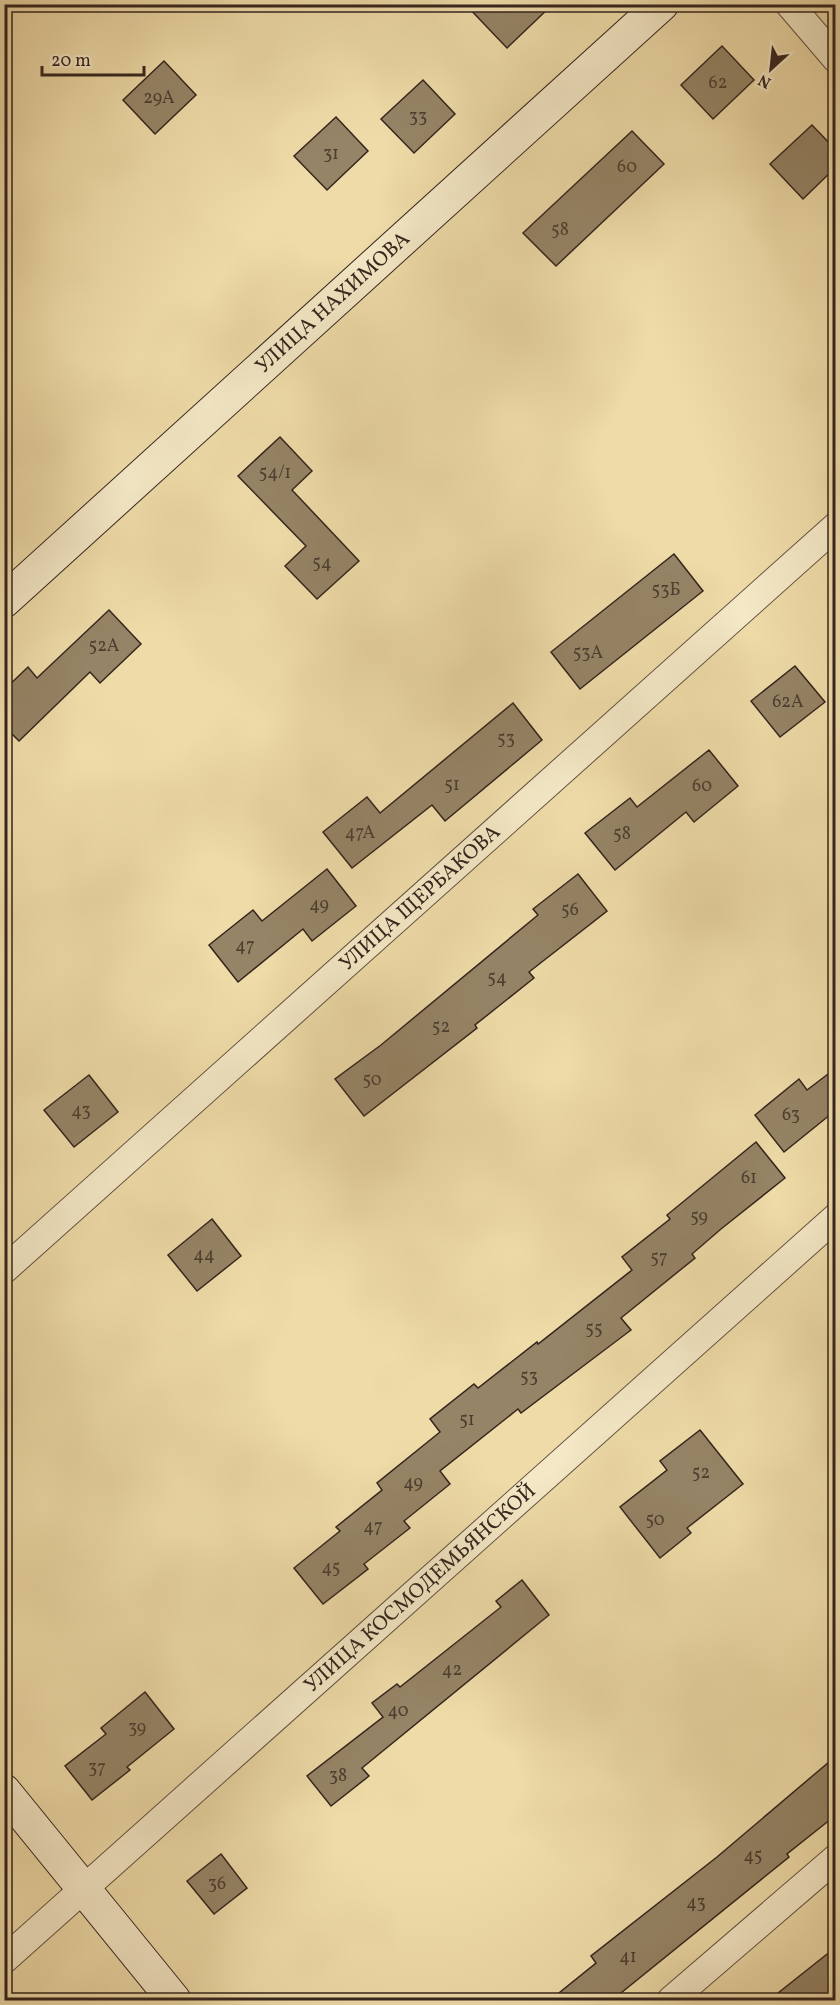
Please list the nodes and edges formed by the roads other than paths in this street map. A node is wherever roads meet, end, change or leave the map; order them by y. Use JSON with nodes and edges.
{"nodes":[{"id":1,"x":662,"y":4,"type":"edge"},
{"id":2,"x":789,"y":4,"type":"edge"},
{"id":3,"x":836,"y":59,"type":"edge"},
{"id":4,"x":836,"y":526,"type":"edge"},
{"id":5,"x":4,"y":601,"type":"edge"},
{"id":6,"x":836,"y":1217,"type":"edge"},
{"id":7,"x":4,"y":1270,"type":"edge"},
{"id":8,"x":4,"y":1791,"type":"edge"},
{"id":9,"x":836,"y":1858,"type":"edge"},
{"id":10,"x":84,"y":1889,"type":"junction"},
{"id":11,"x":4,"y":1960,"type":"edge"},
{"id":12,"x":174,"y":2001,"type":"edge"},
{"id":13,"x":671,"y":2001,"type":"edge"}],
"edges":[{"from":1,"to":5,"type":"main road","name":"УЛИЦА НАХИМОВА"},
{"from":2,"to":3,"type":"street"},
{"from":4,"to":7,"type":"street","name":"УЛИЦА ЩЕРБАКОВА"},
{"from":6,"to":10,"type":"street","name":"УЛИЦА КОСМОДЕМЬЯНСКОЙ"},
{"from":8,"to":10,"type":"main road"},
{"from":9,"to":13,"type":"street"},
{"from":10,"to":11,"type":"street","name":"УЛИЦА КОСМОДЕМЬЯНСКОЙ"},
{"from":10,"to":12,"type":"main road"}]}
